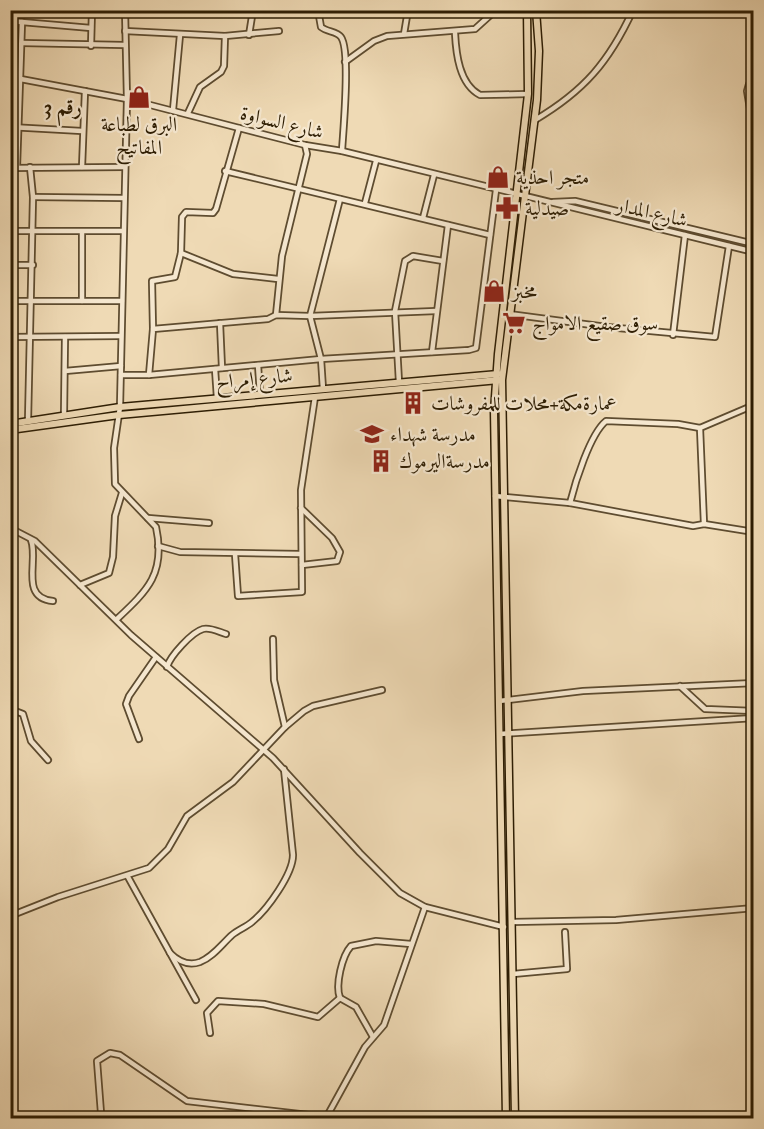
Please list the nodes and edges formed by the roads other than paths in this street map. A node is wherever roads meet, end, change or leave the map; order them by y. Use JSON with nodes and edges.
{"nodes":[{"id":1,"x":92,"y":10,"type":"edge"},
{"id":2,"x":125,"y":10,"type":"edge"},
{"id":3,"x":253,"y":10,"type":"edge"},
{"id":4,"x":318,"y":10,"type":"edge"},
{"id":5,"x":408,"y":10,"type":"edge"},
{"id":6,"x":496,"y":10,"type":"edge"},
{"id":7,"x":527,"y":10,"type":"edge"},
{"id":8,"x":536,"y":10,"type":"edge"},
{"id":9,"x":633,"y":10,"type":"edge"},
{"id":10,"x":10,"y":21,"type":"edge"},
{"id":11,"x":22,"y":22,"type":"junction"},
{"id":12,"x":91,"y":28,"type":"junction"},
{"id":13,"x":125,"y":31,"type":"junction"},
{"id":14,"x":279,"y":31,"type":"dead end"},
{"id":15,"x":455,"y":33,"type":"junction"},
{"id":16,"x":249,"y":34,"type":"junction"},
{"id":17,"x":404,"y":34,"type":"junction"},
{"id":18,"x":180,"y":35,"type":"junction"},
{"id":19,"x":225,"y":36,"type":"junction"},
{"id":20,"x":22,"y":43,"type":"junction"},
{"id":21,"x":124,"y":45,"type":"junction"},
{"id":22,"x":91,"y":46,"type":"junction"},
{"id":23,"x":345,"y":62,"type":"junction"},
{"id":24,"x":10,"y":77,"type":"edge"},
{"id":25,"x":21,"y":79,"type":"junction"},
{"id":26,"x":753,"y":81,"type":"edge"},
{"id":27,"x":85,"y":91,"type":"junction"},
{"id":28,"x":528,"y":94,"type":"junction"},
{"id":29,"x":127,"y":99,"type":"junction"},
{"id":30,"x":173,"y":110,"type":"junction"},
{"id":31,"x":188,"y":113,"type":"junction"},
{"id":32,"x":535,"y":120,"type":"junction"},
{"id":33,"x":10,"y":127,"type":"edge"},
{"id":34,"x":18,"y":128,"type":"junction"},
{"id":35,"x":239,"y":128,"type":"junction"},
{"id":36,"x":82,"y":131,"type":"junction"},
{"id":37,"x":753,"y":132,"type":"edge"},
{"id":38,"x":304,"y":145,"type":"junction"},
{"id":39,"x":342,"y":151,"type":"junction"},
{"id":40,"x":376,"y":161,"type":"junction"},
{"id":41,"x":30,"y":166,"type":"junction"},
{"id":42,"x":17,"y":167,"type":"junction"},
{"id":43,"x":82,"y":167,"type":"junction"},
{"id":44,"x":124,"y":167,"type":"junction"},
{"id":45,"x":10,"y":168,"type":"edge"},
{"id":46,"x":225,"y":171,"type":"junction"},
{"id":47,"x":434,"y":176,"type":"junction"},
{"id":48,"x":298,"y":188,"type":"junction"},
{"id":49,"x":496,"y":190,"type":"junction"},
{"id":50,"x":516,"y":196,"type":"junction"},
{"id":51,"x":33,"y":197,"type":"junction"},
{"id":52,"x":124,"y":198,"type":"junction"},
{"id":53,"x":524,"y":198,"type":"junction"},
{"id":54,"x":340,"y":199,"type":"junction"},
{"id":55,"x":544,"y":202,"type":"junction"},
{"id":56,"x":365,"y":203,"type":"junction"},
{"id":57,"x":423,"y":218,"type":"junction"},
{"id":58,"x":448,"y":225,"type":"junction"},
{"id":59,"x":10,"y":231,"type":"edge"},
{"id":60,"x":122,"y":231,"type":"junction"},
{"id":61,"x":31,"y":232,"type":"junction"},
{"id":62,"x":82,"y":232,"type":"junction"},
{"id":63,"x":490,"y":235,"type":"junction"},
{"id":64,"x":685,"y":236,"type":"junction"},
{"id":65,"x":753,"y":244,"type":"edge"},
{"id":66,"x":729,"y":246,"type":"junction"},
{"id":67,"x":753,"y":252,"type":"edge"},
{"id":68,"x":181,"y":253,"type":"junction"},
{"id":69,"x":443,"y":261,"type":"junction"},
{"id":70,"x":10,"y":265,"type":"edge"},
{"id":71,"x":33,"y":265,"type":"junction"},
{"id":72,"x":278,"y":279,"type":"junction"},
{"id":73,"x":31,"y":300,"type":"junction"},
{"id":74,"x":10,"y":301,"type":"edge"},
{"id":75,"x":82,"y":301,"type":"junction"},
{"id":76,"x":122,"y":302,"type":"junction"},
{"id":77,"x":394,"y":311,"type":"junction"},
{"id":78,"x":436,"y":311,"type":"junction"},
{"id":79,"x":509,"y":314,"type":"junction"},
{"id":80,"x":276,"y":315,"type":"junction"},
{"id":81,"x":310,"y":316,"type":"junction"},
{"id":82,"x":220,"y":323,"type":"junction"},
{"id":83,"x":153,"y":329,"type":"junction"},
{"id":84,"x":673,"y":334,"type":"junction"},
{"id":85,"x":121,"y":336,"type":"junction"},
{"id":86,"x":10,"y":337,"type":"edge"},
{"id":87,"x":29,"y":337,"type":"junction"},
{"id":88,"x":65,"y":337,"type":"junction"},
{"id":89,"x":432,"y":352,"type":"junction"},
{"id":90,"x":397,"y":354,"type":"junction"},
{"id":91,"x":321,"y":358,"type":"junction"},
{"id":92,"x":258,"y":365,"type":"junction"},
{"id":93,"x":121,"y":366,"type":"junction"},
{"id":94,"x":222,"y":368,"type":"junction"},
{"id":95,"x":215,"y":369,"type":"junction"},
{"id":96,"x":65,"y":371,"type":"junction"},
{"id":97,"x":121,"y":375,"type":"junction"},
{"id":98,"x":149,"y":375,"type":"junction"},
{"id":99,"x":499,"y":377,"type":"junction"},
{"id":100,"x":399,"y":382,"type":"junction"},
{"id":101,"x":323,"y":389,"type":"junction"},
{"id":102,"x":260,"y":394,"type":"junction"},
{"id":103,"x":315,"y":397,"type":"junction"},
{"id":104,"x":217,"y":398,"type":"junction"},
{"id":105,"x":753,"y":405,"type":"edge"},
{"id":106,"x":120,"y":407,"type":"junction"},
{"id":107,"x":64,"y":414,"type":"junction"},
{"id":108,"x":119,"y":415,"type":"junction"},
{"id":109,"x":28,"y":421,"type":"junction"},
{"id":110,"x":10,"y":424,"type":"edge"},
{"id":111,"x":700,"y":428,"type":"junction"},
{"id":112,"x":10,"y":430,"type":"edge"},
{"id":113,"x":122,"y":493,"type":"junction"},
{"id":114,"x":498,"y":497,"type":"junction"},
{"id":115,"x":570,"y":503,"type":"junction"},
{"id":116,"x":301,"y":508,"type":"junction"},
{"id":117,"x":148,"y":518,"type":"junction"},
{"id":118,"x":209,"y":524,"type":"dead end"},
{"id":119,"x":704,"y":524,"type":"junction"},
{"id":120,"x":10,"y":528,"type":"edge"},
{"id":121,"x":753,"y":532,"type":"edge"},
{"id":122,"x":30,"y":538,"type":"junction"},
{"id":123,"x":158,"y":546,"type":"junction"},
{"id":124,"x":235,"y":554,"type":"junction"},
{"id":125,"x":300,"y":554,"type":"junction"},
{"id":126,"x":302,"y":566,"type":"junction"},
{"id":127,"x":80,"y":585,"type":"junction"},
{"id":128,"x":53,"y":601,"type":"dead end"},
{"id":129,"x":117,"y":619,"type":"junction"},
{"id":130,"x":226,"y":634,"type":"dead end"},
{"id":131,"x":273,"y":639,"type":"dead end"},
{"id":132,"x":156,"y":657,"type":"junction"},
{"id":133,"x":167,"y":667,"type":"junction"},
{"id":134,"x":753,"y":683,"type":"edge"},
{"id":135,"x":680,"y":686,"type":"junction"},
{"id":136,"x":382,"y":690,"type":"dead end"},
{"id":137,"x":503,"y":701,"type":"junction"},
{"id":138,"x":10,"y":709,"type":"edge"},
{"id":139,"x":753,"y":711,"type":"edge"},
{"id":140,"x":753,"y":718,"type":"edge"},
{"id":141,"x":285,"y":727,"type":"junction"},
{"id":142,"x":503,"y":734,"type":"junction"},
{"id":143,"x":139,"y":739,"type":"dead end"},
{"id":144,"x":263,"y":750,"type":"junction"},
{"id":145,"x":48,"y":760,"type":"dead end"},
{"id":146,"x":284,"y":770,"type":"junction"},
{"id":147,"x":128,"y":877,"type":"junction"},
{"id":148,"x":425,"y":907,"type":"junction"},
{"id":149,"x":753,"y":908,"type":"edge"},
{"id":150,"x":10,"y":916,"type":"edge"},
{"id":151,"x":512,"y":922,"type":"junction"},
{"id":152,"x":504,"y":927,"type":"junction"},
{"id":153,"x":565,"y":932,"type":"dead end"},
{"id":154,"x":411,"y":944,"type":"junction"},
{"id":155,"x":170,"y":953,"type":"junction"},
{"id":156,"x":504,"y":966,"type":"junction"},
{"id":157,"x":512,"y":966,"type":"junction"},
{"id":158,"x":513,"y":974,"type":"junction"},
{"id":159,"x":340,"y":998,"type":"junction"},
{"id":160,"x":196,"y":1000,"type":"dead end"},
{"id":161,"x":210,"y":1032,"type":"dead end"},
{"id":162,"x":373,"y":1037,"type":"junction"},
{"id":163,"x":101,"y":1113,"type":"dead end"},
{"id":164,"x":326,"y":1118,"type":"edge"},
{"id":165,"x":506,"y":1119,"type":"edge"},
{"id":166,"x":515,"y":1119,"type":"edge"}],
"edges":[{"from":1,"to":12,"type":"street"},
{"from":2,"to":13,"type":"street"},
{"from":3,"to":16,"type":"street"},
{"from":4,"to":23,"type":"street"},
{"from":5,"to":17,"type":"street"},
{"from":6,"to":15,"type":"street"},
{"from":7,"to":28,"type":"main road"},
{"from":8,"to":32,"type":"main road"},
{"from":9,"to":32,"type":"street"},
{"from":10,"to":11,"type":"street"},
{"from":11,"to":12,"type":"street"},
{"from":11,"to":20,"type":"street"},
{"from":12,"to":22,"type":"street"},
{"from":13,"to":18,"type":"street"},
{"from":13,"to":21,"type":"street"},
{"from":14,"to":16,"type":"street"},
{"from":15,"to":17,"type":"street"},
{"from":15,"to":28,"type":"street"},
{"from":16,"to":19,"type":"street"},
{"from":17,"to":23,"type":"street"},
{"from":18,"to":19,"type":"street"},
{"from":18,"to":30,"type":"street"},
{"from":19,"to":31,"type":"street"},
{"from":20,"to":22,"type":"street"},
{"from":20,"to":25,"type":"street"},
{"from":21,"to":22,"type":"street"},
{"from":21,"to":29,"type":"street"},
{"from":23,"to":39,"type":"street"},
{"from":24,"to":25,"type":"street","name":"شارع السواوة"},
{"from":25,"to":27,"type":"street","name":"شارع السواوة"},
{"from":25,"to":34,"type":"street"},
{"from":26,"to":37,"type":"street"},
{"from":27,"to":29,"type":"street","name":"شارع السواوة"},
{"from":27,"to":36,"type":"street"},
{"from":28,"to":50,"type":"main road"},
{"from":29,"to":30,"type":"street","name":"شارع السواوة"},
{"from":29,"to":44,"type":"street"},
{"from":30,"to":31,"type":"street","name":"شارع السواوة"},
{"from":31,"to":35,"type":"street","name":"شارع السواوة"},
{"from":32,"to":53,"type":"main road"},
{"from":33,"to":34,"type":"street"},
{"from":34,"to":36,"type":"street"},
{"from":34,"to":42,"type":"street"},
{"from":35,"to":38,"type":"street","name":"شارع السواوة"},
{"from":35,"to":46,"type":"street"},
{"from":36,"to":43,"type":"street"},
{"from":38,"to":39,"type":"street","name":"شارع السواوة"},
{"from":38,"to":48,"type":"street"},
{"from":39,"to":40,"type":"street","name":"شارع السواوة"},
{"from":40,"to":47,"type":"street","name":"شارع السواوة"},
{"from":40,"to":56,"type":"street"},
{"from":41,"to":42,"type":"street"},
{"from":41,"to":43,"type":"street"},
{"from":41,"to":51,"type":"street"},
{"from":42,"to":45,"type":"street"},
{"from":43,"to":44,"type":"street"},
{"from":44,"to":52,"type":"street"},
{"from":46,"to":48,"type":"street"},
{"from":46,"to":68,"type":"street"},
{"from":47,"to":49,"type":"street","name":"شارع السواوة"},
{"from":47,"to":57,"type":"street"},
{"from":48,"to":54,"type":"street"},
{"from":48,"to":72,"type":"street"},
{"from":49,"to":50,"type":"street","name":"شارع السواوة"},
{"from":49,"to":63,"type":"street"},
{"from":50,"to":53,"type":"street","name":"شارع السواوة"},
{"from":50,"to":99,"type":"main road"},
{"from":51,"to":52,"type":"street"},
{"from":51,"to":61,"type":"street"},
{"from":52,"to":60,"type":"street"},
{"from":53,"to":55,"type":"street","name":"شارع السواوة"},
{"from":53,"to":79,"type":"main road"},
{"from":54,"to":56,"type":"street"},
{"from":54,"to":81,"type":"street"},
{"from":55,"to":64,"type":"street","name":"شارع المدار"},
{"from":55,"to":65,"type":"street"},
{"from":56,"to":57,"type":"street"},
{"from":57,"to":58,"type":"street"},
{"from":58,"to":63,"type":"street"},
{"from":58,"to":69,"type":"street"},
{"from":59,"to":61,"type":"street"},
{"from":60,"to":62,"type":"street"},
{"from":60,"to":76,"type":"street"},
{"from":61,"to":62,"type":"street"},
{"from":61,"to":71,"type":"street"},
{"from":62,"to":75,"type":"street"},
{"from":63,"to":89,"type":"street"},
{"from":64,"to":66,"type":"street","name":"شارع المدار"},
{"from":64,"to":84,"type":"street"},
{"from":66,"to":67,"type":"street","name":"شارع المدار"},
{"from":66,"to":84,"type":"street"},
{"from":68,"to":72,"type":"street"},
{"from":68,"to":83,"type":"street"},
{"from":69,"to":77,"type":"street"},
{"from":69,"to":78,"type":"street"},
{"from":70,"to":71,"type":"street"},
{"from":71,"to":73,"type":"street"},
{"from":72,"to":80,"type":"street"},
{"from":73,"to":74,"type":"street"},
{"from":73,"to":75,"type":"street"},
{"from":73,"to":87,"type":"street"},
{"from":75,"to":76,"type":"street"},
{"from":76,"to":85,"type":"street"},
{"from":77,"to":78,"type":"street"},
{"from":77,"to":81,"type":"street"},
{"from":77,"to":90,"type":"street"},
{"from":78,"to":89,"type":"street"},
{"from":79,"to":84,"type":"street"},
{"from":79,"to":99,"type":"main road"},
{"from":80,"to":81,"type":"street"},
{"from":80,"to":82,"type":"street"},
{"from":81,"to":91,"type":"street"},
{"from":82,"to":83,"type":"street"},
{"from":82,"to":94,"type":"street"},
{"from":83,"to":98,"type":"street"},
{"from":85,"to":88,"type":"street"},
{"from":85,"to":93,"type":"street"},
{"from":86,"to":87,"type":"street"},
{"from":87,"to":88,"type":"street"},
{"from":87,"to":109,"type":"street"},
{"from":88,"to":96,"type":"street"},
{"from":89,"to":90,"type":"street"},
{"from":90,"to":91,"type":"street"},
{"from":90,"to":100,"type":"street"},
{"from":91,"to":92,"type":"street"},
{"from":91,"to":101,"type":"street"},
{"from":92,"to":94,"type":"street"},
{"from":92,"to":102,"type":"street"},
{"from":93,"to":96,"type":"street"},
{"from":93,"to":97,"type":"street"},
{"from":94,"to":95,"type":"street"},
{"from":95,"to":98,"type":"street"},
{"from":95,"to":104,"type":"street"},
{"from":96,"to":107,"type":"street"},
{"from":97,"to":98,"type":"street"},
{"from":97,"to":106,"type":"street"},
{"from":99,"to":100,"type":"main road","name":"شارع إمراح"},
{"from":99,"to":103,"type":"main road","name":"شارع إمراح"},
{"from":99,"to":114,"type":"main road"},
{"from":100,"to":101,"type":"main road","name":"شارع إمراح"},
{"from":101,"to":102,"type":"main road","name":"شارع إمراح"},
{"from":102,"to":104,"type":"main road","name":"شارع إمراح"},
{"from":103,"to":108,"type":"main road","name":"شارع إمراح"},
{"from":103,"to":116,"type":"street"},
{"from":104,"to":106,"type":"main road","name":"شارع إمراح"},
{"from":105,"to":111,"type":"street"},
{"from":106,"to":107,"type":"main road","name":"شارع إمراح"},
{"from":106,"to":108,"type":"street"},
{"from":107,"to":109,"type":"main road","name":"شارع إمراح"},
{"from":108,"to":112,"type":"main road","name":"شارع إمراح"},
{"from":108,"to":113,"type":"street"},
{"from":109,"to":110,"type":"main road","name":"شارع إمراح"},
{"from":111,"to":115,"type":"street"},
{"from":111,"to":119,"type":"street"},
{"from":113,"to":117,"type":"street"},
{"from":113,"to":127,"type":"street"},
{"from":114,"to":115,"type":"street"},
{"from":114,"to":137,"type":"main road"},
{"from":115,"to":119,"type":"street"},
{"from":116,"to":125,"type":"street"},
{"from":116,"to":126,"type":"street"},
{"from":117,"to":118,"type":"street"},
{"from":117,"to":123,"type":"street"},
{"from":119,"to":121,"type":"street"},
{"from":120,"to":122,"type":"street"},
{"from":122,"to":127,"type":"street"},
{"from":122,"to":128,"type":"street"},
{"from":123,"to":124,"type":"street"},
{"from":123,"to":129,"type":"street"},
{"from":124,"to":125,"type":"street"},
{"from":124,"to":126,"type":"street"},
{"from":125,"to":126,"type":"street"},
{"from":127,"to":129,"type":"street"},
{"from":129,"to":132,"type":"street"},
{"from":130,"to":133,"type":"street"},
{"from":131,"to":141,"type":"street"},
{"from":132,"to":133,"type":"street"},
{"from":132,"to":143,"type":"street"},
{"from":133,"to":144,"type":"street"},
{"from":134,"to":135,"type":"street"},
{"from":135,"to":137,"type":"street"},
{"from":135,"to":139,"type":"street"},
{"from":136,"to":141,"type":"street"},
{"from":137,"to":142,"type":"main road"},
{"from":138,"to":145,"type":"street"},
{"from":140,"to":142,"type":"street"},
{"from":141,"to":144,"type":"street"},
{"from":142,"to":151,"type":"main road"},
{"from":142,"to":152,"type":"main road"},
{"from":144,"to":146,"type":"street"},
{"from":144,"to":147,"type":"street"},
{"from":146,"to":148,"type":"street"},
{"from":146,"to":155,"type":"street"},
{"from":147,"to":150,"type":"street"},
{"from":147,"to":155,"type":"street"},
{"from":148,"to":152,"type":"street"},
{"from":148,"to":154,"type":"street"},
{"from":149,"to":151,"type":"street"},
{"from":151,"to":157,"type":"main road"},
{"from":152,"to":156,"type":"main road"},
{"from":153,"to":158,"type":"street"},
{"from":154,"to":159,"type":"street"},
{"from":154,"to":162,"type":"street"},
{"from":155,"to":160,"type":"street"},
{"from":156,"to":157,"type":"main road"},
{"from":156,"to":165,"type":"main road"},
{"from":157,"to":158,"type":"main road"},
{"from":158,"to":166,"type":"main road"},
{"from":159,"to":161,"type":"street"},
{"from":159,"to":162,"type":"street"},
{"from":162,"to":164,"type":"street"},
{"from":163,"to":164,"type":"street"}]}
